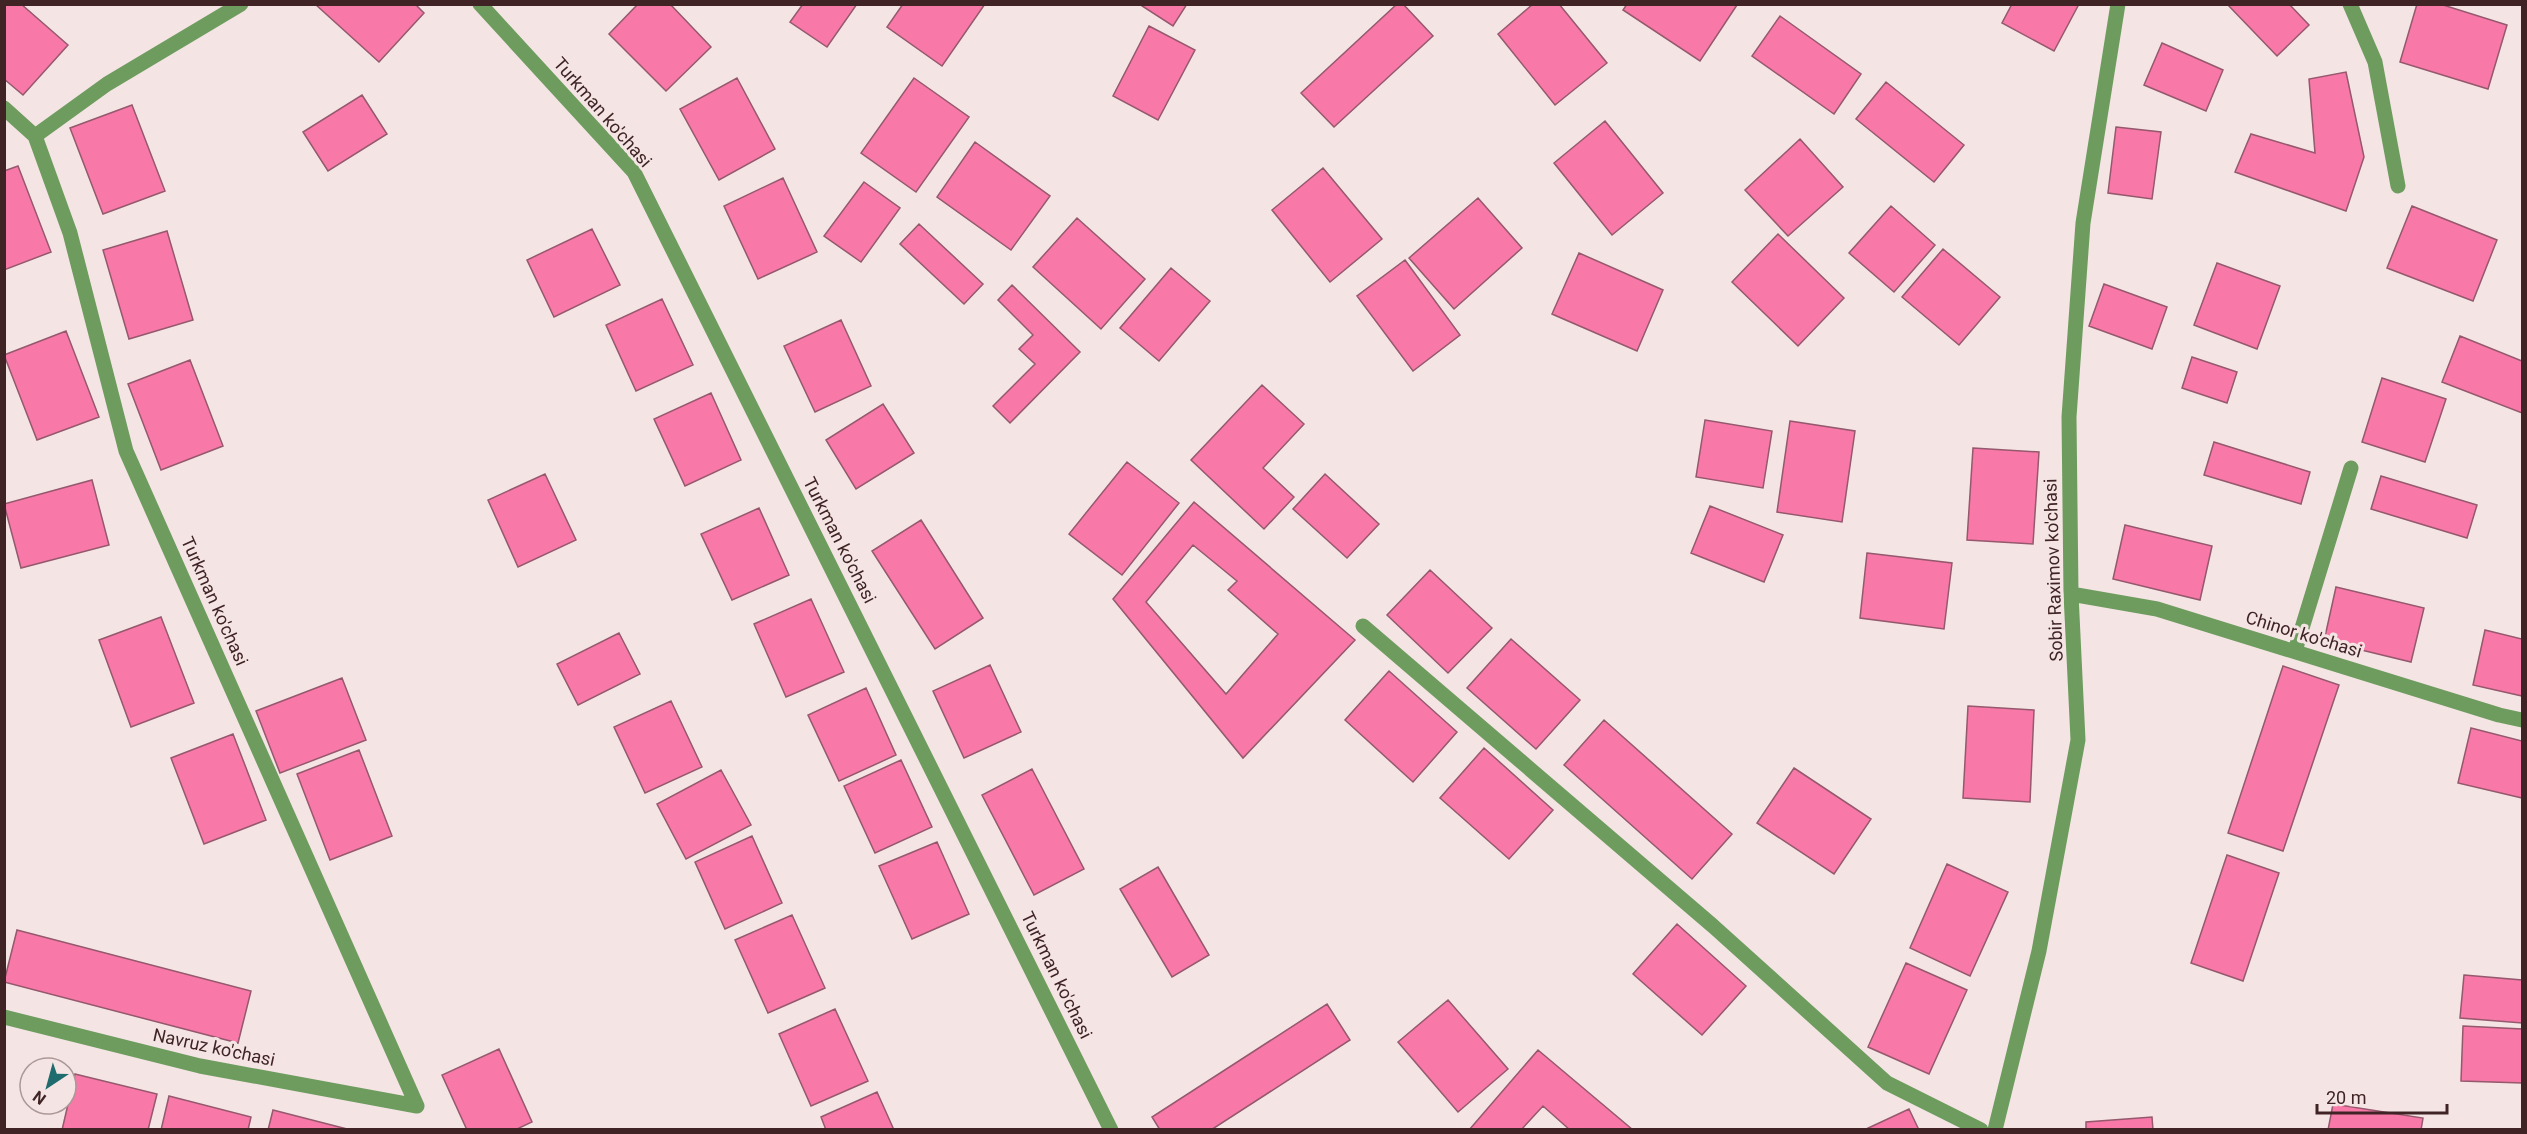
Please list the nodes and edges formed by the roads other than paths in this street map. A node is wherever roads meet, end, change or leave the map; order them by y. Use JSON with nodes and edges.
{"nodes":[{"id":1,"x":241,"y":4,"type":"edge"},
{"id":2,"x":480,"y":4,"type":"edge"},
{"id":3,"x":2118,"y":4,"type":"edge"},
{"id":4,"x":2350,"y":4,"type":"edge"},
{"id":5,"x":4,"y":108,"type":"edge"},
{"id":6,"x":35,"y":136,"type":"junction"},
{"id":7,"x":2398,"y":186,"type":"dead end"},
{"id":8,"x":2351,"y":468,"type":"dead end"},
{"id":9,"x":2071,"y":594,"type":"junction"},
{"id":10,"x":1363,"y":626,"type":"dead end"},
{"id":11,"x":2295,"y":651,"type":"junction"},
{"id":12,"x":2523,"y":720,"type":"edge"},
{"id":13,"x":4,"y":1017,"type":"edge"},
{"id":14,"x":417,"y":1106,"type":"joint"},
{"id":15,"x":1112,"y":1130,"type":"edge"},
{"id":16,"x":1981,"y":1130,"type":"edge"},
{"id":17,"x":1995,"y":1130,"type":"edge"}],
"edges":[{"from":1,"to":6,"type":"street"},
{"from":2,"to":15,"type":"street","name":"Turkman ko'chasi"},
{"from":3,"to":9,"type":"street","name":"Sobir Raximov ko'chasi"},
{"from":4,"to":7,"type":"street"},
{"from":5,"to":6,"type":"street","name":"Turkman ko'chasi"},
{"from":6,"to":14,"type":"street","name":"Turkman ko'chasi"},
{"from":8,"to":11,"type":"street"},
{"from":9,"to":11,"type":"street","name":"Chinor ko'chasi"},
{"from":9,"to":17,"type":"street","name":"Sobir Raximov ko'chasi"},
{"from":10,"to":16,"type":"street"},
{"from":11,"to":12,"type":"street","name":"Chinor ko'chasi"},
{"from":13,"to":14,"type":"street","name":"Navruz ko'chasi"}]}
